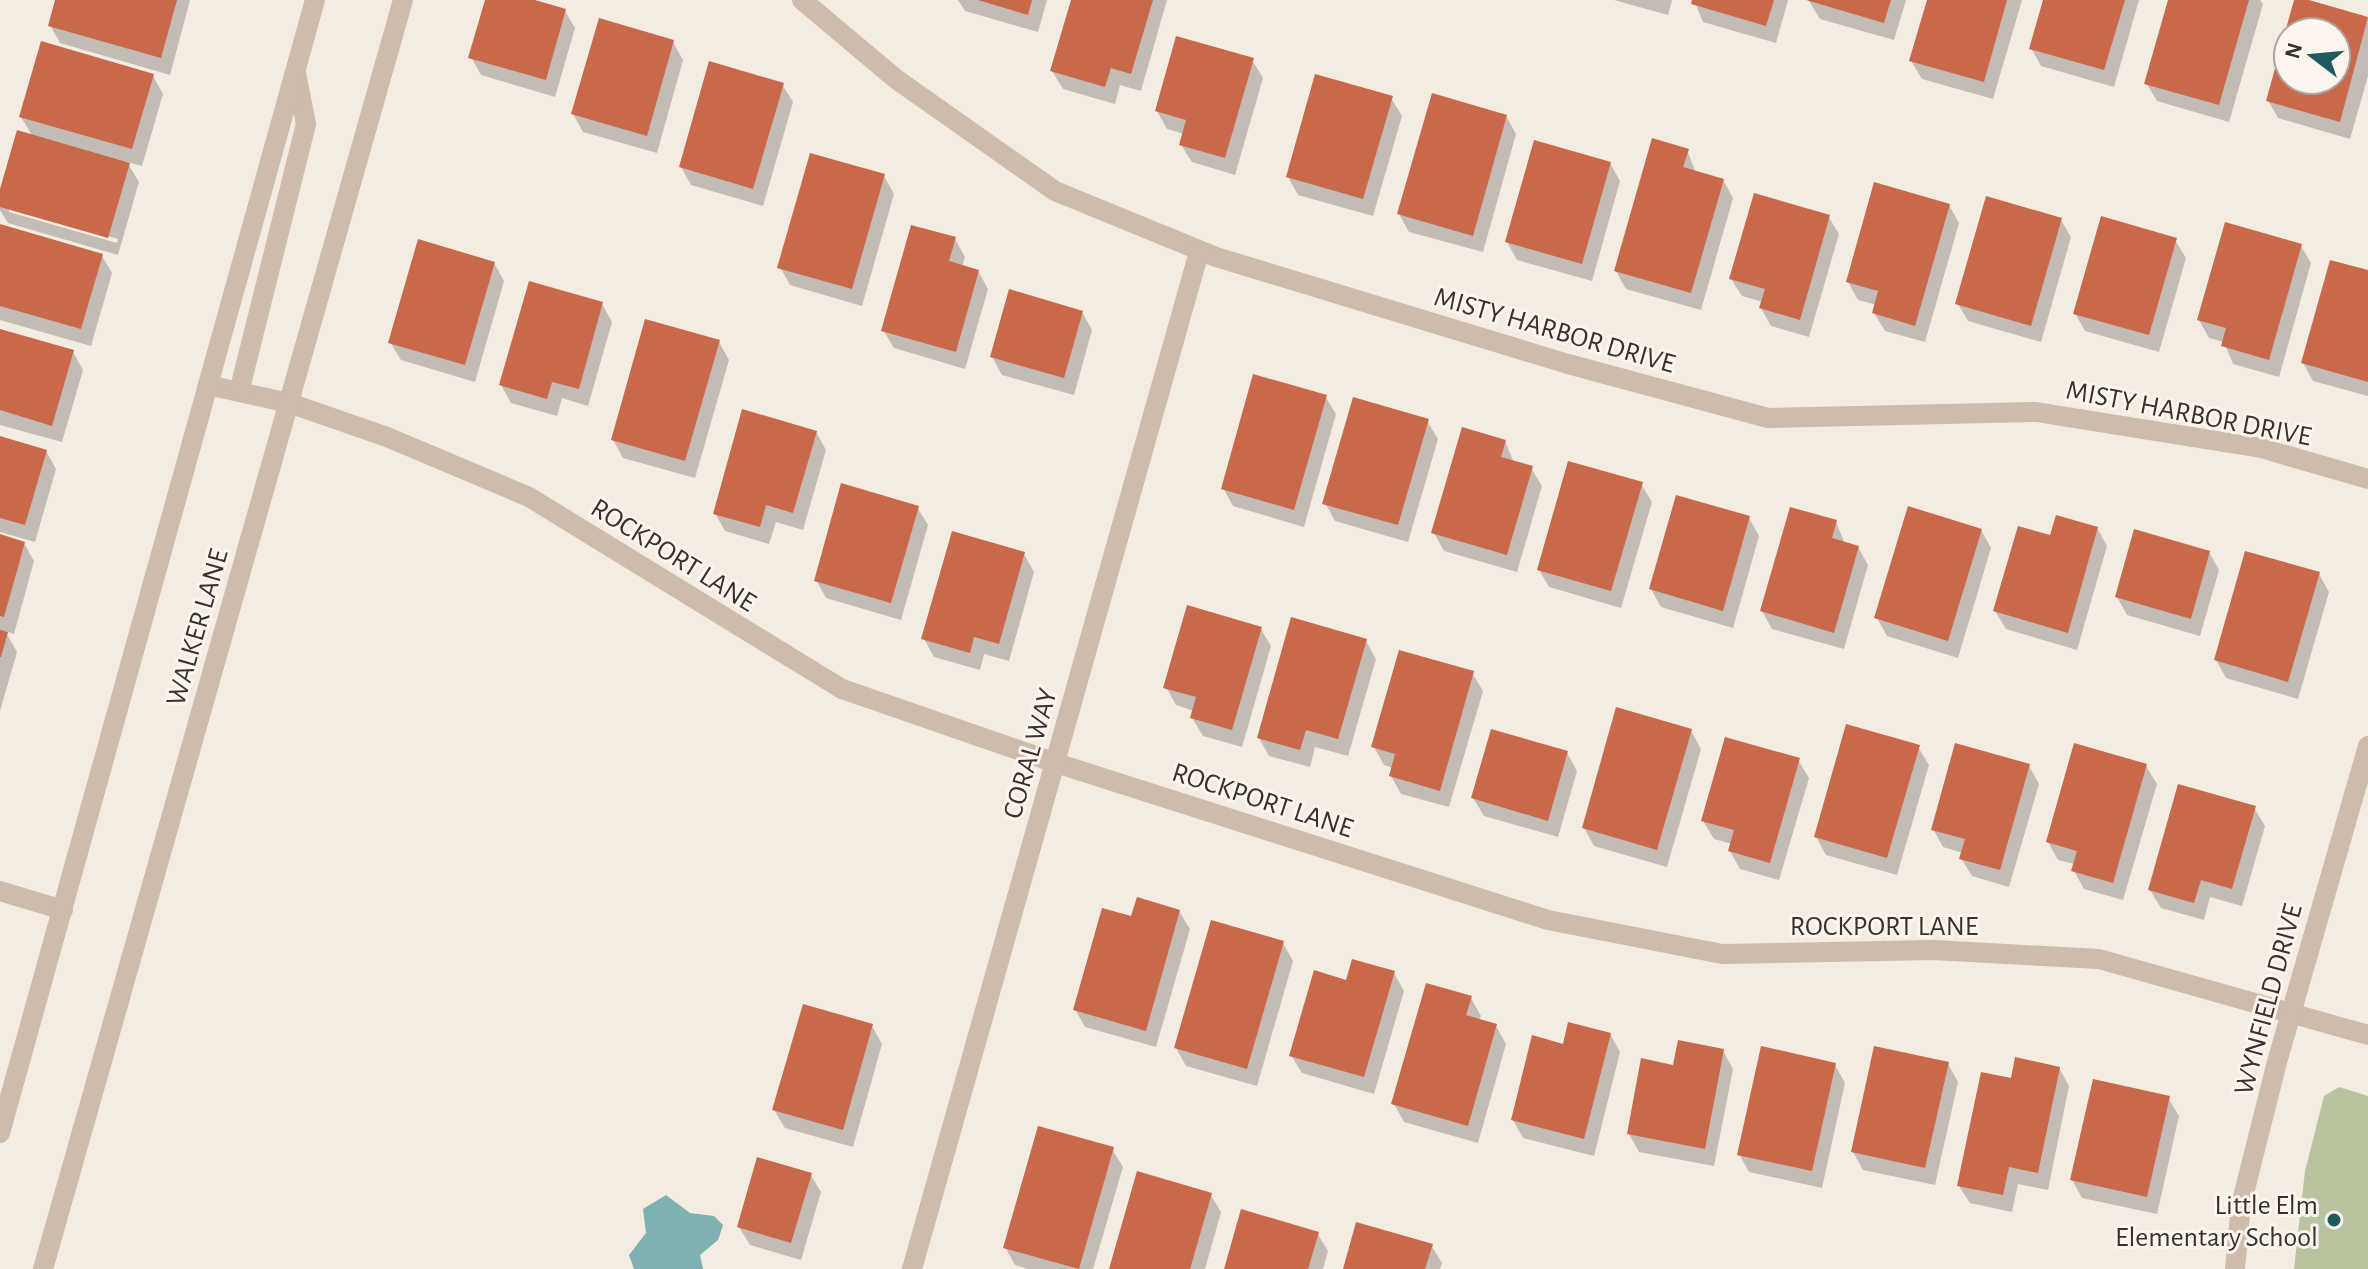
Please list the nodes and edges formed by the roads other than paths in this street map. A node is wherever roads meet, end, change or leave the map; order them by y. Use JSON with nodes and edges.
{"nodes":[{"id":1,"x":315,"y":0,"type":"edge"},
{"id":2,"x":403,"y":0,"type":"edge"},
{"id":3,"x":802,"y":0,"type":"edge"},
{"id":4,"x":295,"y":69,"type":"junction"},
{"id":5,"x":1199,"y":252,"type":"junction"},
{"id":6,"x":208,"y":385,"type":"junction"},
{"id":7,"x":239,"y":392,"type":"junction"},
{"id":8,"x":289,"y":403,"type":"junction"},
{"id":9,"x":2368,"y":479,"type":"edge"},
{"id":10,"x":2368,"y":746,"type":"edge"},
{"id":11,"x":1056,"y":763,"type":"junction"},
{"id":12,"x":0,"y":891,"type":"edge"},
{"id":13,"x":63,"y":910,"type":"junction"},
{"id":14,"x":2290,"y":1011,"type":"junction"},
{"id":15,"x":2368,"y":1035,"type":"edge"},
{"id":16,"x":0,"y":1133,"type":"edge"},
{"id":17,"x":43,"y":1269,"type":"edge"},
{"id":18,"x":912,"y":1269,"type":"edge"},
{"id":19,"x":2235,"y":1269,"type":"edge"}],
"edges":[{"from":1,"to":4,"type":"street","name":"WALKER LANE"},
{"from":2,"to":8,"type":"street","name":"WALKER LANE"},
{"from":3,"to":5,"type":"street","name":"MISTY HARBOR DRIVE"},
{"from":4,"to":6,"type":"street","name":"WALKER LANE"},
{"from":4,"to":7,"type":"street"},
{"from":5,"to":9,"type":"street","name":"MISTY HARBOR DRIVE"},
{"from":5,"to":11,"type":"street","name":"CORAL WAY"},
{"from":6,"to":7,"type":"street","name":"ROCKPORT LANE"},
{"from":6,"to":13,"type":"street","name":"WALKER LANE"},
{"from":7,"to":8,"type":"street","name":"ROCKPORT LANE"},
{"from":8,"to":11,"type":"street","name":"ROCKPORT LANE"},
{"from":8,"to":17,"type":"street","name":"WALKER LANE"},
{"from":10,"to":14,"type":"street","name":"WYNFIELD DRIVE"},
{"from":11,"to":14,"type":"street","name":"ROCKPORT LANE"},
{"from":11,"to":18,"type":"street","name":"CORAL WAY"},
{"from":12,"to":13,"type":"street"},
{"from":13,"to":16,"type":"street","name":"WALKER LANE"},
{"from":14,"to":15,"type":"street","name":"ROCKPORT LANE"},
{"from":14,"to":19,"type":"street","name":"WYNFIELD DRIVE"}]}
